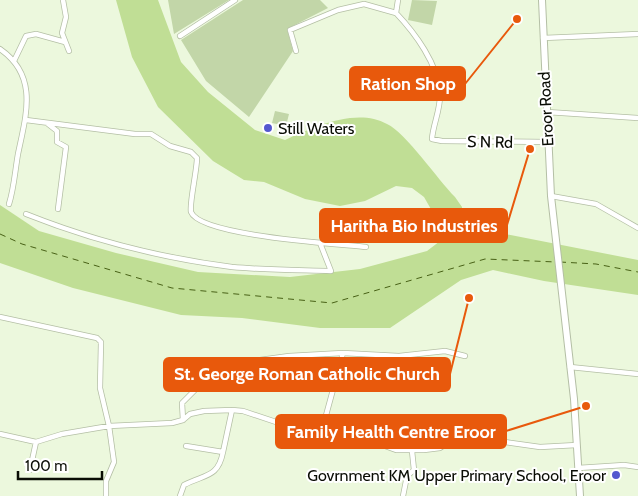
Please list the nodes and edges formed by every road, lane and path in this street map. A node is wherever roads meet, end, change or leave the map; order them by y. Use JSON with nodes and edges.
{"nodes":[{"id":1,"x":63,"y":0,"type":"edge"},
{"id":2,"x":235,"y":0,"type":"edge"},
{"id":3,"x":398,"y":0,"type":"edge"},
{"id":4,"x":542,"y":0,"type":"edge"},
{"id":5,"x":396,"y":13,"type":"junction"},
{"id":6,"x":638,"y":34,"type":"edge"},
{"id":7,"x":180,"y":36,"type":"dead end"},
{"id":8,"x":543,"y":38,"type":"junction"},
{"id":9,"x":65,"y":42,"type":"junction"},
{"id":10,"x":0,"y":48,"type":"edge"},
{"id":11,"x":69,"y":51,"type":"dead end"},
{"id":12,"x":296,"y":51,"type":"dead end"},
{"id":13,"x":14,"y":61,"type":"junction"},
{"id":14,"x":547,"y":112,"type":"junction"},
{"id":15,"x":638,"y":118,"type":"edge"},
{"id":16,"x":26,"y":120,"type":"junction"},
{"id":17,"x":46,"y":123,"type":"junction"},
{"id":18,"x":548,"y":142,"type":"junction"},
{"id":19,"x":551,"y":196,"type":"junction"},
{"id":20,"x":9,"y":204,"type":"dead end"},
{"id":21,"x":58,"y":209,"type":"dead end"},
{"id":22,"x":26,"y":214,"type":"dead end"},
{"id":23,"x":638,"y":228,"type":"edge"},
{"id":24,"x":320,"y":243,"type":"junction"},
{"id":25,"x":366,"y":247,"type":"dead end"},
{"id":26,"x":0,"y":317,"type":"edge"},
{"id":27,"x":343,"y":353,"type":"junction"},
{"id":28,"x":465,"y":356,"type":"dead end"},
{"id":29,"x":570,"y":367,"type":"junction"},
{"id":30,"x":638,"y":374,"type":"edge"},
{"id":31,"x":232,"y":410,"type":"junction"},
{"id":32,"x":183,"y":420,"type":"junction"},
{"id":33,"x":109,"y":426,"type":"junction"},
{"id":34,"x":322,"y":430,"type":"junction"},
{"id":35,"x":0,"y":434,"type":"edge"},
{"id":36,"x":36,"y":442,"type":"junction"},
{"id":37,"x":577,"y":445,"type":"junction"},
{"id":38,"x":186,"y":446,"type":"dead end"},
{"id":39,"x":412,"y":451,"type":"junction"},
{"id":40,"x":223,"y":452,"type":"junction"},
{"id":41,"x":638,"y":467,"type":"edge"},
{"id":42,"x":578,"y":468,"type":"junction"},
{"id":43,"x":30,"y":470,"type":"dead end"},
{"id":44,"x":106,"y":496,"type":"edge"},
{"id":45,"x":180,"y":496,"type":"edge"},
{"id":46,"x":403,"y":496,"type":"edge"},
{"id":47,"x":580,"y":496,"type":"edge"}],
"edges":[{"from":1,"to":9,"type":"street"},
{"from":2,"to":7,"type":"street"},
{"from":3,"to":5,"type":"street"},
{"from":4,"to":8,"type":"main road","name":"Eroor Road"},
{"from":5,"to":12,"type":"street"},
{"from":5,"to":18,"type":"street","name":"S N Rd"},
{"from":6,"to":8,"type":"street"},
{"from":8,"to":14,"type":"main road","name":"Eroor Road"},
{"from":9,"to":11,"type":"street"},
{"from":9,"to":13,"type":"street"},
{"from":10,"to":13,"type":"street"},
{"from":13,"to":16,"type":"street"},
{"from":14,"to":15,"type":"street"},
{"from":14,"to":18,"type":"main road","name":"Eroor Road"},
{"from":16,"to":17,"type":"street"},
{"from":16,"to":20,"type":"street"},
{"from":17,"to":21,"type":"street"},
{"from":17,"to":24,"type":"street"},
{"from":18,"to":19,"type":"main road","name":"Eroor Road"},
{"from":19,"to":23,"type":"street"},
{"from":19,"to":29,"type":"main road","name":"Eroor Road"},
{"from":22,"to":24,"type":"street"},
{"from":24,"to":25,"type":"street"},
{"from":26,"to":33,"type":"street"},
{"from":27,"to":28,"type":"street"},
{"from":27,"to":32,"type":"street"},
{"from":27,"to":34,"type":"street"},
{"from":29,"to":30,"type":"street"},
{"from":29,"to":37,"type":"main road"},
{"from":31,"to":32,"type":"street"},
{"from":31,"to":34,"type":"street"},
{"from":31,"to":40,"type":"street"},
{"from":32,"to":33,"type":"street"},
{"from":33,"to":36,"type":"street"},
{"from":33,"to":44,"type":"street"},
{"from":34,"to":39,"type":"street"},
{"from":35,"to":36,"type":"street"},
{"from":36,"to":43,"type":"street"},
{"from":37,"to":39,"type":"street"},
{"from":37,"to":42,"type":"main road"},
{"from":38,"to":40,"type":"street"},
{"from":39,"to":46,"type":"street"},
{"from":40,"to":45,"type":"street"},
{"from":41,"to":42,"type":"street"},
{"from":42,"to":47,"type":"main road"}]}
